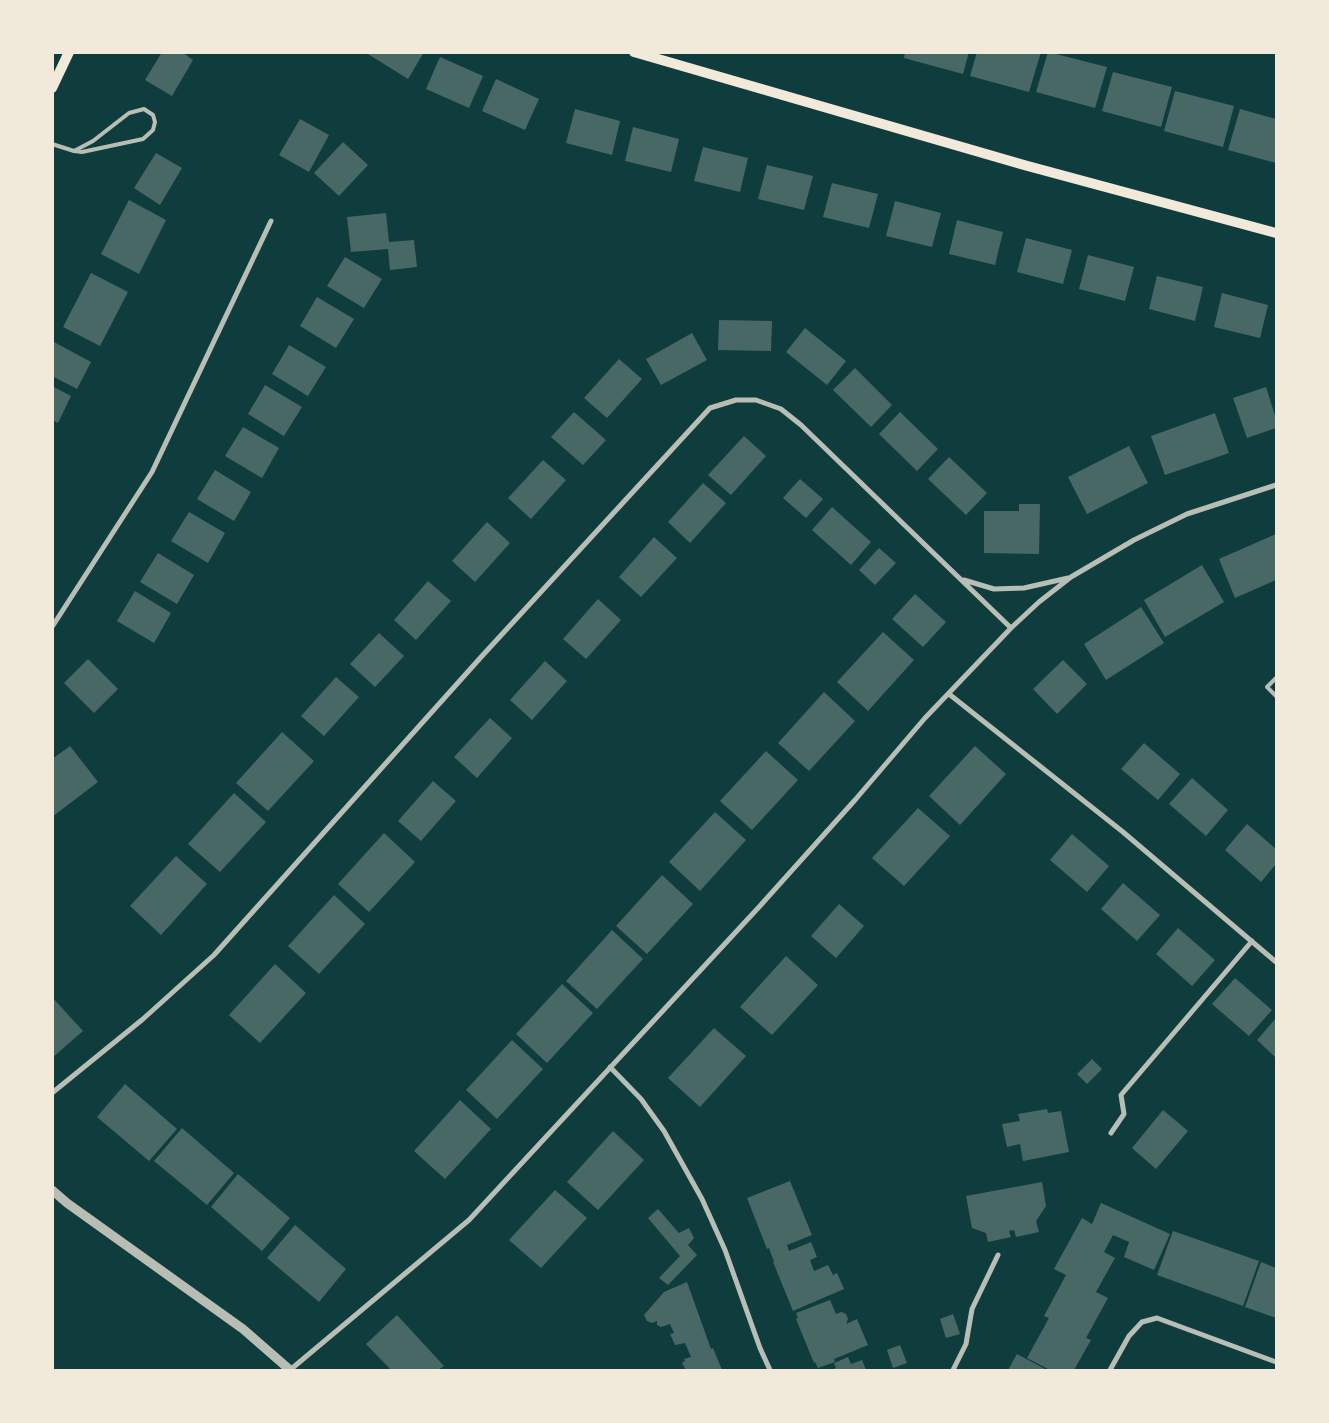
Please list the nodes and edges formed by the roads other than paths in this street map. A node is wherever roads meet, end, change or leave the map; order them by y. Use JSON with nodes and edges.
{"nodes":[{"id":1,"x":69,"y":52,"type":"edge"},
{"id":2,"x":634,"y":52,"type":"edge"},
{"id":3,"x":52,"y":88,"type":"edge"},
{"id":4,"x":52,"y":144,"type":"edge"},
{"id":5,"x":74,"y":151,"type":"junction"},
{"id":6,"x":271,"y":221,"type":"dead end"},
{"id":7,"x":1276,"y":233,"type":"edge"},
{"id":8,"x":1275,"y":487,"type":"edge"},
{"id":9,"x":1070,"y":577,"type":"junction"},
{"id":10,"x":961,"y":579,"type":"junction"},
{"id":11,"x":52,"y":627,"type":"edge"},
{"id":12,"x":1011,"y":628,"type":"junction"},
{"id":13,"x":1276,"y":678,"type":"edge"},
{"id":14,"x":949,"y":694,"type":"junction"},
{"id":15,"x":1276,"y":696,"type":"edge"},
{"id":16,"x":1252,"y":941,"type":"junction"},
{"id":17,"x":1276,"y":962,"type":"edge"},
{"id":18,"x":610,"y":1067,"type":"junction"},
{"id":19,"x":52,"y":1093,"type":"edge"},
{"id":20,"x":1111,"y":1133,"type":"dead end"},
{"id":21,"x":52,"y":1190,"type":"edge"},
{"id":22,"x":998,"y":1255,"type":"dead end"},
{"id":23,"x":1276,"y":1362,"type":"edge"},
{"id":24,"x":290,"y":1370,"type":"edge"},
{"id":25,"x":770,"y":1370,"type":"edge"},
{"id":26,"x":953,"y":1370,"type":"edge"},
{"id":27,"x":1110,"y":1370,"type":"edge"}],
"edges":[{"from":1,"to":3,"type":"main road"},
{"from":2,"to":7,"type":"main road"},
{"from":4,"to":5,"type":"lane"},
{"from":5,"to":5,"type":"lane"},
{"from":6,"to":11,"type":"street"},
{"from":8,"to":9,"type":"street"},
{"from":9,"to":10,"type":"street"},
{"from":9,"to":12,"type":"street"},
{"from":10,"to":12,"type":"street"},
{"from":10,"to":19,"type":"street"},
{"from":12,"to":14,"type":"street"},
{"from":13,"to":15,"type":"lane"},
{"from":14,"to":16,"type":"street"},
{"from":14,"to":18,"type":"street"},
{"from":16,"to":17,"type":"street"},
{"from":16,"to":20,"type":"street"},
{"from":18,"to":24,"type":"street"},
{"from":18,"to":25,"type":"street"},
{"from":21,"to":24,"type":"street"},
{"from":22,"to":26,"type":"street"},
{"from":23,"to":27,"type":"street"}]}
